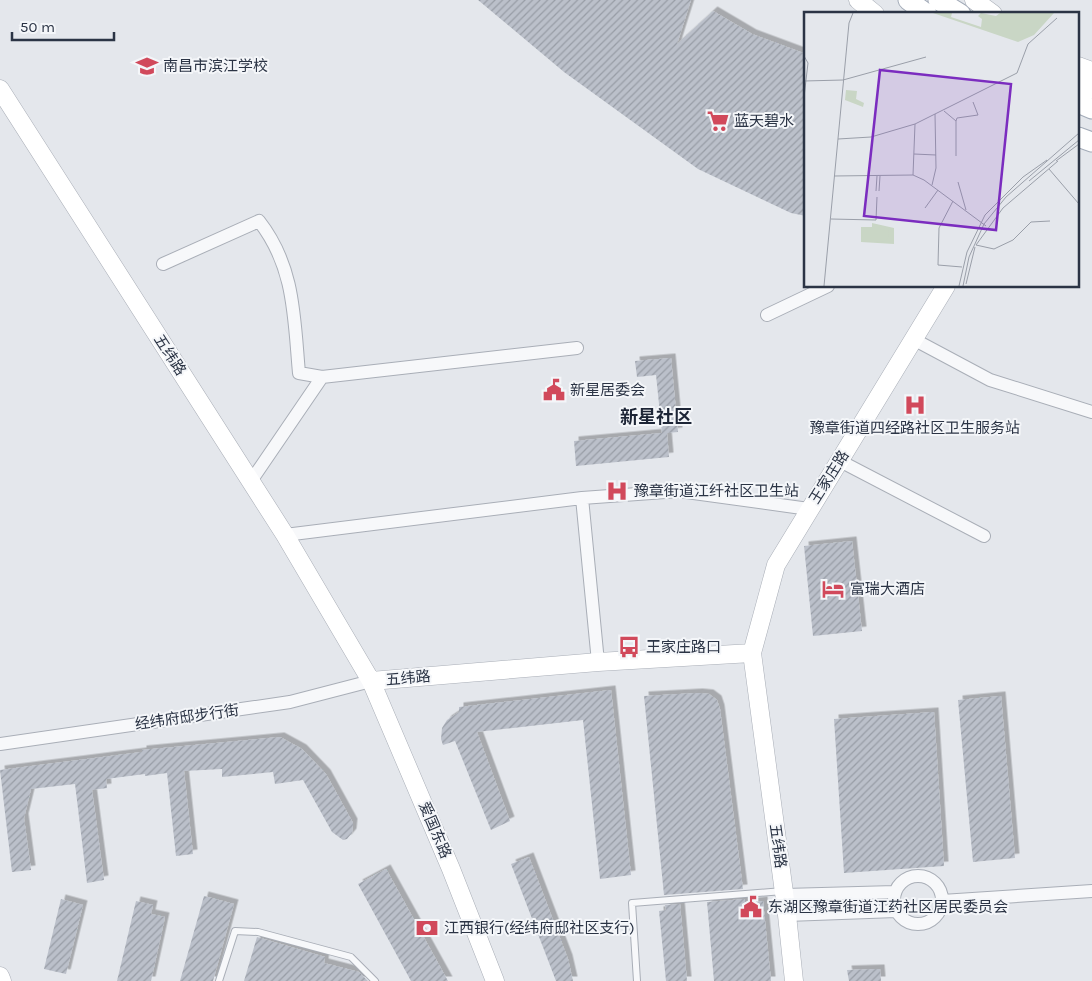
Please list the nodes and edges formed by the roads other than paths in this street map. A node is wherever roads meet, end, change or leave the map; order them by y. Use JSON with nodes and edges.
{"nodes":[{"id":1,"x":858,"y":0,"type":"edge"},
{"id":2,"x":908,"y":0,"type":"edge"},
{"id":3,"x":938,"y":0,"type":"edge"},
{"id":4,"x":974,"y":0,"type":"edge"},
{"id":5,"x":873,"y":12,"type":"edge"},
{"id":6,"x":925,"y":12,"type":"edge"},
{"id":7,"x":958,"y":12,"type":"edge"},
{"id":8,"x":990,"y":12,"type":"edge"},
{"id":9,"x":1080,"y":67,"type":"edge"},
{"id":10,"x":1092,"y":71,"type":"edge"},
{"id":11,"x":1080,"y":84,"type":"edge"},
{"id":12,"x":0,"y":89,"type":"edge"},
{"id":13,"x":1092,"y":89,"type":"edge"},
{"id":14,"x":1080,"y":104,"type":"edge"},
{"id":15,"x":1092,"y":109,"type":"edge"},
{"id":16,"x":1080,"y":138,"type":"edge"},
{"id":17,"x":1092,"y":142,"type":"edge"},
{"id":18,"x":163,"y":264,"type":"dead end"},
{"id":19,"x":824,"y":288,"type":"edge"},
{"id":20,"x":945,"y":288,"type":"edge"},
{"id":21,"x":767,"y":315,"type":"dead end"},
{"id":22,"x":914,"y":340,"type":"junction"},
{"id":23,"x":577,"y":348,"type":"dead end"},
{"id":24,"x":322,"y":377,"type":"junction"},
{"id":25,"x":1092,"y":412,"type":"edge"},
{"id":26,"x":840,"y":461,"type":"junction"},
{"id":27,"x":251,"y":481,"type":"junction"},
{"id":28,"x":582,"y":498,"type":"junction"},
{"id":29,"x":809,"y":509,"type":"junction"},
{"id":30,"x":286,"y":535,"type":"junction"},
{"id":31,"x":984,"y":536,"type":"dead end"},
{"id":32,"x":752,"y":653,"type":"junction"},
{"id":33,"x":598,"y":662,"type":"junction"},
{"id":34,"x":371,"y":681,"type":"junction"},
{"id":35,"x":0,"y":744,"type":"edge"},
{"id":36,"x":1092,"y":891,"type":"edge"},
{"id":37,"x":895,"y":892,"type":"junction"},
{"id":38,"x":784,"y":893,"type":"junction"},
{"id":39,"x":942,"y":901,"type":"junction"},
{"id":40,"x":896,"y":911,"type":"junction"},
{"id":41,"x":787,"y":915,"type":"junction"},
{"id":42,"x":0,"y":976,"type":"edge"},
{"id":43,"x":2,"y":981,"type":"edge"},
{"id":44,"x":219,"y":981,"type":"edge"},
{"id":45,"x":375,"y":981,"type":"edge"},
{"id":46,"x":495,"y":981,"type":"edge"},
{"id":47,"x":636,"y":981,"type":"edge"},
{"id":48,"x":794,"y":981,"type":"edge"}],
"edges":[{"from":1,"to":5,"type":"street"},
{"from":2,"to":6,"type":"main road"},
{"from":3,"to":7,"type":"main road"},
{"from":4,"to":8,"type":"street"},
{"from":9,"to":10,"type":"street"},
{"from":11,"to":13,"type":"main road"},
{"from":12,"to":27,"type":"street","name":"五纬路"},
{"from":14,"to":15,"type":"main road"},
{"from":16,"to":17,"type":"main road"},
{"from":18,"to":24,"type":"street"},
{"from":19,"to":21,"type":"street"},
{"from":20,"to":22,"type":"street","name":"王家庄路"},
{"from":22,"to":25,"type":"street"},
{"from":22,"to":26,"type":"street","name":"王家庄路"},
{"from":23,"to":24,"type":"street"},
{"from":24,"to":27,"type":"street"},
{"from":26,"to":29,"type":"street","name":"王家庄路"},
{"from":26,"to":31,"type":"street"},
{"from":27,"to":30,"type":"street","name":"五纬路"},
{"from":28,"to":29,"type":"street"},
{"from":28,"to":30,"type":"street"},
{"from":28,"to":33,"type":"street"},
{"from":29,"to":32,"type":"street","name":"王家庄路"},
{"from":30,"to":34,"type":"street","name":"五纬路"},
{"from":32,"to":33,"type":"street","name":"五纬路"},
{"from":32,"to":38,"type":"street","name":"五纬路"},
{"from":33,"to":34,"type":"street","name":"五纬路"},
{"from":34,"to":35,"type":"street","name":"经纬府邸步行街"},
{"from":34,"to":46,"type":"street","name":"爱国东路"},
{"from":36,"to":39,"type":"street"},
{"from":37,"to":38,"type":"street"},
{"from":37,"to":39,"type":"street"},
{"from":37,"to":40,"type":"street"},
{"from":38,"to":41,"type":"street","name":"五纬路"},
{"from":38,"to":47,"type":"lane"},
{"from":39,"to":40,"type":"street"},
{"from":40,"to":41,"type":"street"},
{"from":41,"to":48,"type":"street","name":"五纬路"},
{"from":42,"to":43,"type":"street"},
{"from":44,"to":45,"type":"lane"}]}
